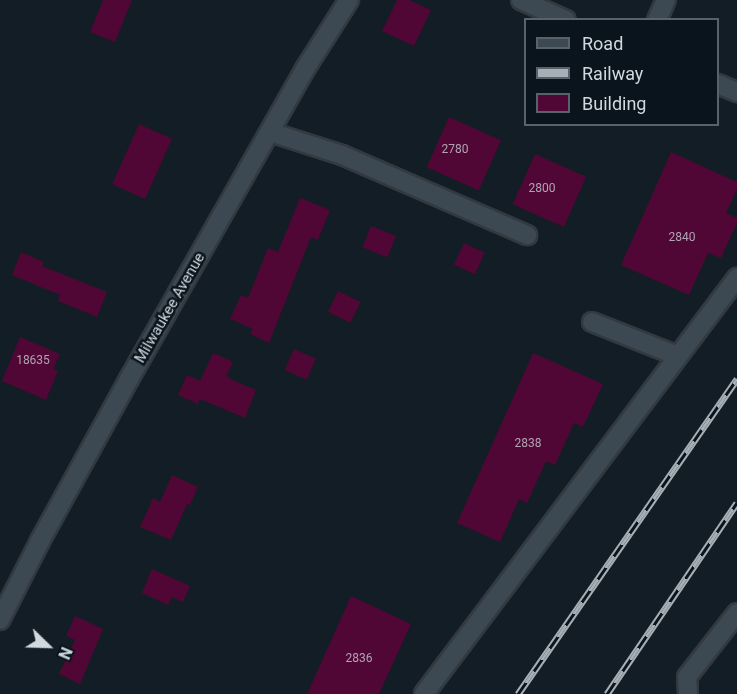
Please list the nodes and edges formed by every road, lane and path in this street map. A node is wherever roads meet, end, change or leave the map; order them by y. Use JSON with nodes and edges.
{"nodes":[{"id":1,"x":349,"y":0,"type":"edge"},
{"id":2,"x":521,"y":0,"type":"edge"},
{"id":3,"x":666,"y":0,"type":"edge"},
{"id":4,"x":562,"y":18,"type":"edge"},
{"id":5,"x":658,"y":18,"type":"edge"},
{"id":6,"x":719,"y":85,"type":"edge"},
{"id":7,"x":737,"y":92,"type":"edge"},
{"id":8,"x":270,"y":132,"type":"junction"},
{"id":9,"x":527,"y":235,"type":"dead end"},
{"id":10,"x":737,"y":278,"type":"edge"},
{"id":11,"x":592,"y":322,"type":"dead end"},
{"id":12,"x":678,"y":356,"type":"junction"},
{"id":13,"x":737,"y":612,"type":"edge"},
{"id":14,"x":0,"y":620,"type":"edge"},
{"id":15,"x":424,"y":694,"type":"edge"},
{"id":16,"x":688,"y":694,"type":"edge"}],
"edges":[{"from":1,"to":8,"type":"street","name":"Milwaukee Avenue"},
{"from":2,"to":4,"type":"street"},
{"from":3,"to":5,"type":"street"},
{"from":6,"to":7,"type":"street"},
{"from":8,"to":9,"type":"street"},
{"from":8,"to":14,"type":"street","name":"Milwaukee Avenue"},
{"from":10,"to":12,"type":"street"},
{"from":11,"to":12,"type":"street"},
{"from":12,"to":15,"type":"street"},
{"from":13,"to":16,"type":"street"}]}
